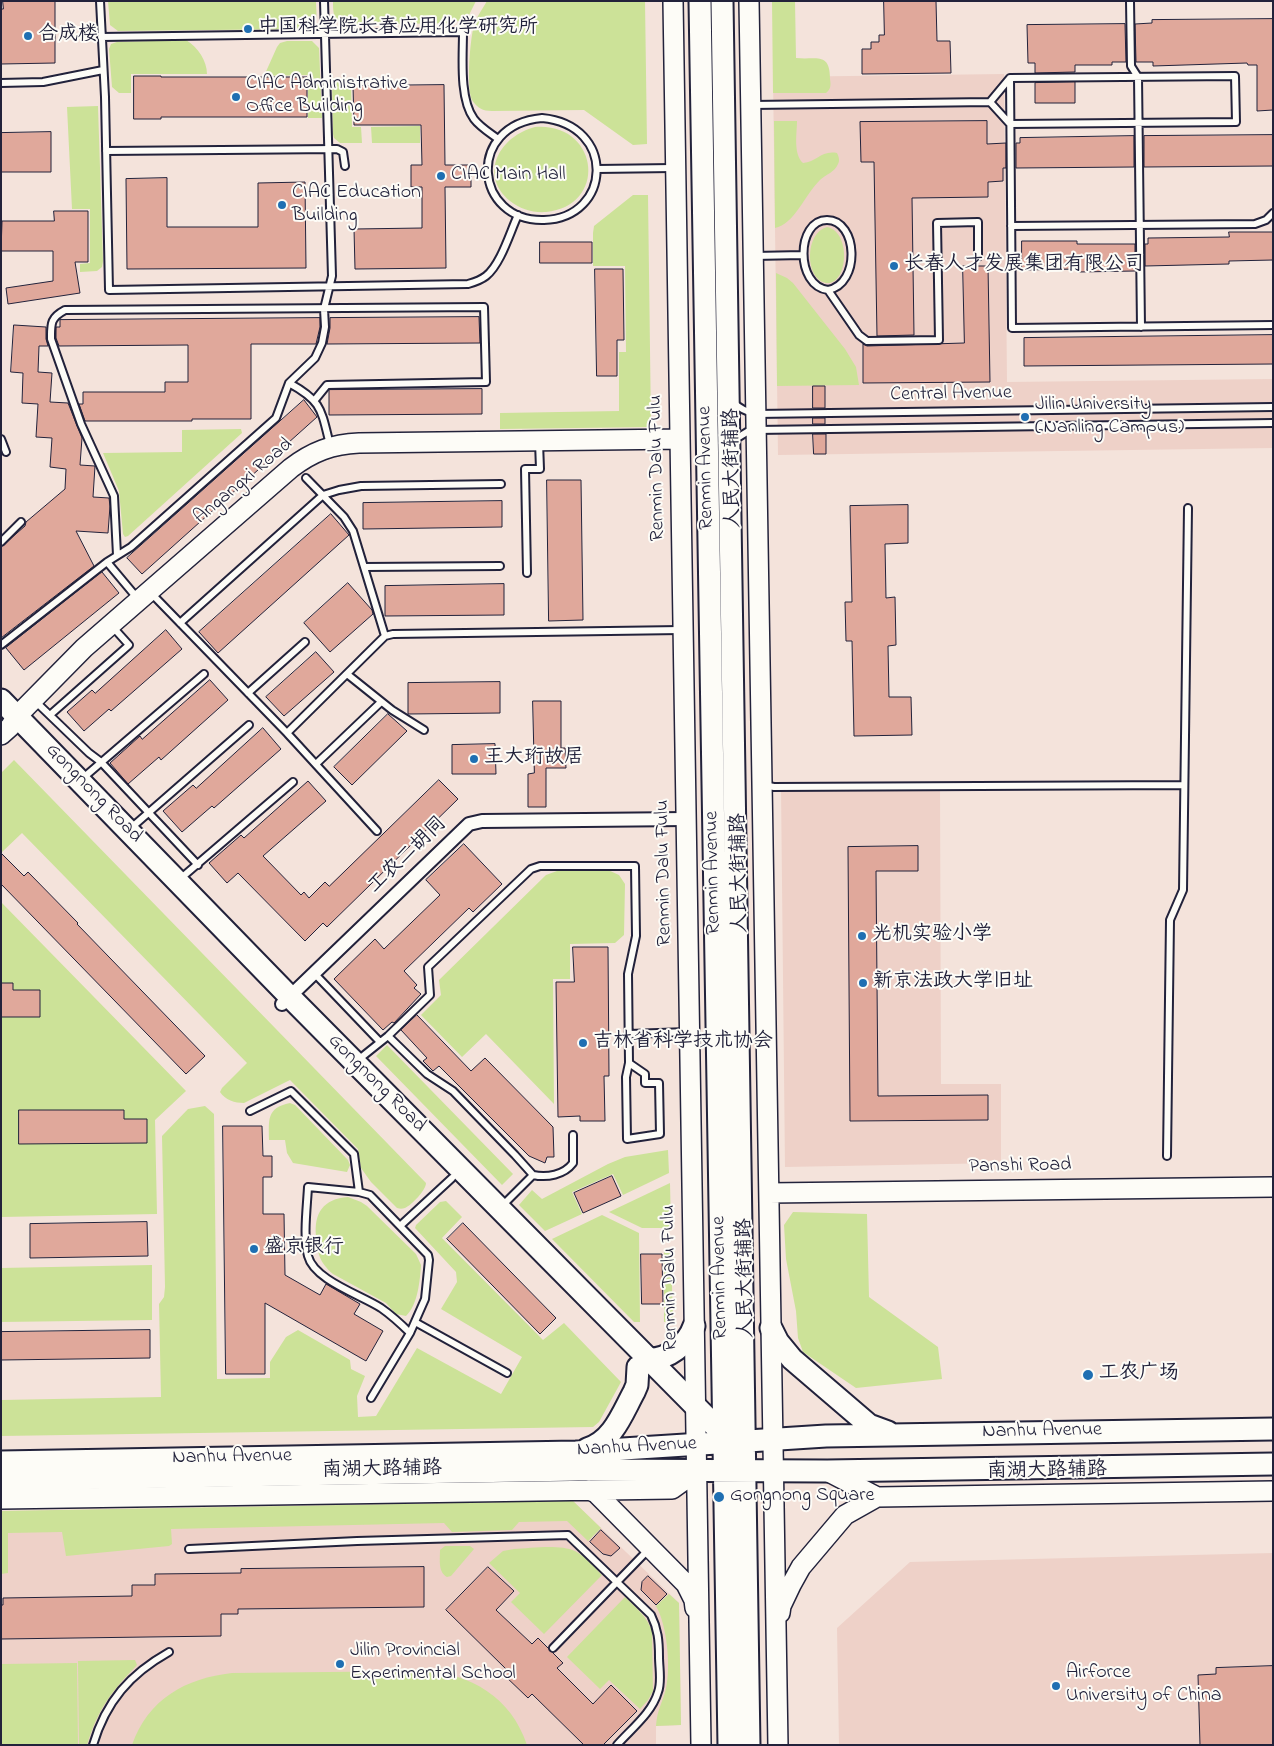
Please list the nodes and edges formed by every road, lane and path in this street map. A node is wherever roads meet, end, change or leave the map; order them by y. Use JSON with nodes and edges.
{"nodes":[{"id":1,"x":100,"y":1,"type":"edge"},
{"id":2,"x":324,"y":1,"type":"edge"},
{"id":3,"x":673,"y":1,"type":"edge"},
{"id":4,"x":700,"y":1,"type":"edge"},
{"id":5,"x":722,"y":1,"type":"edge"},
{"id":6,"x":749,"y":1,"type":"edge"},
{"id":7,"x":1130,"y":1,"type":"edge"},
{"id":8,"x":325,"y":32,"type":"junction"},
{"id":9,"x":102,"y":37,"type":"junction"},
{"id":10,"x":103,"y":70,"type":"junction"},
{"id":11,"x":1138,"y":77,"type":"junction"},
{"id":12,"x":1010,"y":78,"type":"junction"},
{"id":13,"x":1,"y":83,"type":"edge"},
{"id":14,"x":990,"y":102,"type":"junction"},
{"id":15,"x":751,"y":105,"type":"junction"},
{"id":16,"x":1139,"y":123,"type":"junction"},
{"id":17,"x":1010,"y":124,"type":"junction"},
{"id":18,"x":498,"y":139,"type":"junction"},
{"id":19,"x":328,"y":149,"type":"junction"},
{"id":20,"x":106,"y":151,"type":"junction"},
{"id":21,"x":345,"y":166,"type":"dead end"},
{"id":22,"x":676,"y":168,"type":"junction"},
{"id":23,"x":597,"y":169,"type":"junction"},
{"id":24,"x":1273,"y":213,"type":"edge"},
{"id":25,"x":518,"y":215,"type":"junction"},
{"id":26,"x":1140,"y":225,"type":"junction"},
{"id":27,"x":1011,"y":226,"type":"junction"},
{"id":28,"x":803,"y":255,"type":"junction"},
{"id":29,"x":753,"y":256,"type":"junction"},
{"id":30,"x":978,"y":257,"type":"dead end"},
{"id":31,"x":329,"y":287,"type":"junction"},
{"id":32,"x":828,"y":290,"type":"junction"},
{"id":33,"x":324,"y":309,"type":"junction"},
{"id":34,"x":1273,"y":325,"type":"edge"},
{"id":35,"x":1141,"y":327,"type":"junction"},
{"id":36,"x":289,"y":383,"type":"junction"},
{"id":37,"x":728,"y":393,"type":"junction"},
{"id":38,"x":314,"y":401,"type":"junction"},
{"id":39,"x":1273,"y":407,"type":"edge"},
{"id":40,"x":756,"y":422,"type":"junction"},
{"id":41,"x":1273,"y":423,"type":"edge"},
{"id":42,"x":1,"y":439,"type":"edge"},
{"id":43,"x":680,"y":439,"type":"junction"},
{"id":44,"x":539,"y":441,"type":"junction"},
{"id":45,"x":330,"y":446,"type":"junction"},
{"id":46,"x":729,"y":447,"type":"junction"},
{"id":47,"x":6,"y":452,"type":"dead end"},
{"id":48,"x":306,"y":478,"type":"dead end"},
{"id":49,"x":501,"y":484,"type":"dead end"},
{"id":50,"x":323,"y":495,"type":"junction"},
{"id":51,"x":1188,"y":508,"type":"dead end"},
{"id":52,"x":21,"y":522,"type":"dead end"},
{"id":53,"x":1,"y":542,"type":"edge"},
{"id":54,"x":117,"y":555,"type":"junction"},
{"id":55,"x":107,"y":562,"type":"junction"},
{"id":56,"x":500,"y":566,"type":"dead end"},
{"id":57,"x":364,"y":568,"type":"junction"},
{"id":58,"x":527,"y":573,"type":"dead end"},
{"id":59,"x":144,"y":596,"type":"junction"},
{"id":60,"x":180,"y":623,"type":"junction"},
{"id":61,"x":111,"y":625,"type":"junction"},
{"id":62,"x":683,"y":630,"type":"junction"},
{"id":63,"x":385,"y":636,"type":"junction"},
{"id":64,"x":304,"y":642,"type":"dead end"},
{"id":65,"x":1,"y":645,"type":"edge"},
{"id":66,"x":204,"y":674,"type":"dead end"},
{"id":67,"x":347,"y":674,"type":"junction"},
{"id":68,"x":248,"y":693,"type":"junction"},
{"id":69,"x":34,"y":699,"type":"junction"},
{"id":70,"x":1,"y":700,"type":"edge"},
{"id":71,"x":381,"y":702,"type":"junction"},
{"id":72,"x":50,"y":715,"type":"junction"},
{"id":73,"x":7,"y":724,"type":"edge"},
{"id":74,"x":249,"y":725,"type":"dead end"},
{"id":75,"x":424,"y":730,"type":"dead end"},
{"id":76,"x":287,"y":732,"type":"junction"},
{"id":77,"x":101,"y":762,"type":"junction"},
{"id":78,"x":316,"y":764,"type":"junction"},
{"id":79,"x":80,"y":781,"type":"junction"},
{"id":80,"x":292,"y":782,"type":"dead end"},
{"id":81,"x":1184,"y":784,"type":"junction"},
{"id":82,"x":762,"y":785,"type":"junction"},
{"id":83,"x":149,"y":812,"type":"junction"},
{"id":84,"x":686,"y":819,"type":"junction"},
{"id":85,"x":128,"y":830,"type":"junction"},
{"id":86,"x":377,"y":831,"type":"dead end"},
{"id":87,"x":198,"y":865,"type":"junction"},
{"id":88,"x":178,"y":881,"type":"junction"},
{"id":89,"x":314,"y":973,"type":"junction"},
{"id":90,"x":286,"y":1001,"type":"junction"},
{"id":91,"x":690,"y":1032,"type":"junction"},
{"id":92,"x":629,"y":1034,"type":"junction"},
{"id":93,"x":388,"y":1036,"type":"junction"},
{"id":94,"x":380,"y":1042,"type":"junction"},
{"id":95,"x":355,"y":1063,"type":"junction"},
{"id":96,"x":629,"y":1063,"type":"junction"},
{"id":97,"x":250,"y":1111,"type":"dead end"},
{"id":98,"x":573,"y":1135,"type":"dead end"},
{"id":99,"x":1167,"y":1156,"type":"dead end"},
{"id":100,"x":532,"y":1175,"type":"junction"},
{"id":101,"x":452,"y":1178,"type":"junction"},
{"id":102,"x":1273,"y":1187,"type":"edge"},
{"id":103,"x":360,"y":1192,"type":"junction"},
{"id":104,"x":769,"y":1193,"type":"junction"},
{"id":105,"x":499,"y":1209,"type":"junction"},
{"id":106,"x":400,"y":1226,"type":"junction"},
{"id":107,"x":415,"y":1322,"type":"junction"},
{"id":108,"x":694,"y":1326,"type":"junction"},
{"id":109,"x":771,"y":1328,"type":"junction"},
{"id":110,"x":410,"y":1332,"type":"junction"},
{"id":111,"x":643,"y":1363,"type":"junction"},
{"id":112,"x":507,"y":1373,"type":"dead end"},
{"id":113,"x":371,"y":1398,"type":"dead end"},
{"id":114,"x":1273,"y":1429,"type":"edge"},
{"id":115,"x":715,"y":1435,"type":"junction"},
{"id":116,"x":900,"y":1435,"type":"junction"},
{"id":117,"x":772,"y":1439,"type":"junction"},
{"id":118,"x":576,"y":1452,"type":"junction"},
{"id":119,"x":1,"y":1462,"type":"edge"},
{"id":120,"x":1273,"y":1464,"type":"edge"},
{"id":121,"x":697,"y":1471,"type":"junction"},
{"id":122,"x":735,"y":1471,"type":"junction"},
{"id":123,"x":773,"y":1471,"type":"junction"},
{"id":124,"x":827,"y":1472,"type":"junction"},
{"id":125,"x":1,"y":1480,"type":"edge"},
{"id":126,"x":589,"y":1490,"type":"junction"},
{"id":127,"x":1273,"y":1491,"type":"edge"},
{"id":128,"x":877,"y":1497,"type":"junction"},
{"id":129,"x":1,"y":1499,"type":"edge"},
{"id":130,"x":650,"y":1548,"type":"junction"},
{"id":131,"x":189,"y":1549,"type":"dead end"},
{"id":132,"x":617,"y":1582,"type":"junction"},
{"id":133,"x":700,"y":1631,"type":"junction"},
{"id":134,"x":776,"y":1636,"type":"junction"},
{"id":135,"x":553,"y":1648,"type":"dead end"},
{"id":136,"x":169,"y":1652,"type":"dead end"},
{"id":137,"x":93,"y":1745,"type":"edge"},
{"id":138,"x":617,"y":1745,"type":"edge"},
{"id":139,"x":701,"y":1745,"type":"edge"},
{"id":140,"x":729,"y":1745,"type":"edge"},
{"id":141,"x":749,"y":1745,"type":"edge"},
{"id":142,"x":778,"y":1745,"type":"edge"}],
"edges":[{"from":1,"to":9,"type":"lane"},
{"from":2,"to":8,"type":"lane"},
{"from":3,"to":22,"type":"main road","name":"Renmin Dalu Fulu"},
{"from":4,"to":115,"type":"main road","name":"Renmin Avenue"},
{"from":5,"to":37,"type":"main road","name":"Renmin Avenue"},
{"from":6,"to":15,"type":"main road","name":"人民大街辅路"},
{"from":7,"to":11,"type":"lane"},
{"from":8,"to":9,"type":"lane"},
{"from":8,"to":18,"type":"lane"},
{"from":8,"to":19,"type":"lane"},
{"from":9,"to":10,"type":"lane"},
{"from":10,"to":13,"type":"lane"},
{"from":10,"to":20,"type":"lane"},
{"from":11,"to":12,"type":"lane"},
{"from":11,"to":16,"type":"lane"},
{"from":11,"to":16,"type":"lane"},
{"from":12,"to":14,"type":"lane"},
{"from":12,"to":17,"type":"lane"},
{"from":14,"to":15,"type":"lane"},
{"from":14,"to":17,"type":"lane"},
{"from":15,"to":29,"type":"main road","name":"人民大街辅路"},
{"from":16,"to":17,"type":"lane"},
{"from":16,"to":26,"type":"lane"},
{"from":17,"to":27,"type":"lane"},
{"from":18,"to":23,"type":"lane"},
{"from":18,"to":25,"type":"lane"},
{"from":19,"to":20,"type":"lane"},
{"from":19,"to":21,"type":"lane"},
{"from":19,"to":31,"type":"lane"},
{"from":20,"to":31,"type":"lane"},
{"from":22,"to":23,"type":"lane"},
{"from":22,"to":43,"type":"main road","name":"Renmin Dalu Fulu"},
{"from":23,"to":25,"type":"lane"},
{"from":24,"to":26,"type":"lane"},
{"from":25,"to":31,"type":"lane"},
{"from":26,"to":27,"type":"lane"},
{"from":26,"to":35,"type":"lane"},
{"from":27,"to":35,"type":"lane"},
{"from":28,"to":29,"type":"lane"},
{"from":28,"to":32,"type":"lane"},
{"from":28,"to":32,"type":"lane"},
{"from":29,"to":40,"type":"main road","name":"人民大街辅路"},
{"from":30,"to":32,"type":"lane"},
{"from":31,"to":33,"type":"lane"},
{"from":33,"to":36,"type":"lane"},
{"from":33,"to":38,"type":"lane"},
{"from":33,"to":54,"type":"lane"},
{"from":34,"to":35,"type":"lane"},
{"from":36,"to":38,"type":"lane"},
{"from":36,"to":54,"type":"lane"},
{"from":37,"to":40,"type":"lane","name":"Central Avenue"},
{"from":37,"to":46,"type":"main road","name":"Renmin Avenue"},
{"from":38,"to":45,"type":"lane"},
{"from":39,"to":40,"type":"lane","name":"Central Avenue"},
{"from":40,"to":41,"type":"lane","name":"Central Avenue"},
{"from":40,"to":46,"type":"lane","name":"Central Avenue"},
{"from":40,"to":82,"type":"main road","name":"人民大街辅路"},
{"from":42,"to":47,"type":"lane"},
{"from":43,"to":44,"type":"main road","name":"Angangxi Road"},
{"from":43,"to":62,"type":"main road","name":"Renmin Dalu Fulu"},
{"from":44,"to":45,"type":"main road","name":"Angangxi Road"},
{"from":44,"to":58,"type":"lane"},
{"from":45,"to":59,"type":"main road","name":"Angangxi Road"},
{"from":46,"to":115,"type":"main road","name":"Renmin Avenue"},
{"from":48,"to":50,"type":"lane"},
{"from":49,"to":50,"type":"lane"},
{"from":50,"to":57,"type":"lane"},
{"from":50,"to":60,"type":"lane"},
{"from":51,"to":81,"type":"lane"},
{"from":52,"to":53,"type":"lane"},
{"from":54,"to":55,"type":"lane"},
{"from":55,"to":59,"type":"lane"},
{"from":55,"to":65,"type":"lane"},
{"from":56,"to":57,"type":"lane"},
{"from":57,"to":63,"type":"lane"},
{"from":59,"to":60,"type":"lane"},
{"from":59,"to":61,"type":"main road","name":"Angangxi Road"},
{"from":60,"to":68,"type":"lane"},
{"from":61,"to":69,"type":"main road","name":"Angangxi Road"},
{"from":61,"to":72,"type":"lane"},
{"from":62,"to":63,"type":"lane"},
{"from":62,"to":84,"type":"main road","name":"Renmin Dalu Fulu"},
{"from":63,"to":67,"type":"lane"},
{"from":64,"to":68,"type":"lane"},
{"from":66,"to":77,"type":"lane"},
{"from":67,"to":71,"type":"lane"},
{"from":67,"to":76,"type":"lane"},
{"from":68,"to":76,"type":"lane"},
{"from":69,"to":72,"type":"lane"},
{"from":69,"to":73,"type":"main road","name":"Angangxi Road"},
{"from":70,"to":73,"type":"main road","name":"Gongnong Road"},
{"from":71,"to":75,"type":"lane"},
{"from":71,"to":78,"type":"lane"},
{"from":72,"to":77,"type":"lane"},
{"from":73,"to":79,"type":"main road","name":"Gongnong Road"},
{"from":73,"to":90,"type":"main road","name":"Gongnong Road"},
{"from":74,"to":83,"type":"lane"},
{"from":76,"to":78,"type":"lane"},
{"from":77,"to":79,"type":"lane"},
{"from":77,"to":83,"type":"lane"},
{"from":78,"to":86,"type":"lane"},
{"from":79,"to":85,"type":"main road","name":"Gongnong Road"},
{"from":80,"to":87,"type":"lane"},
{"from":81,"to":82,"type":"lane"},
{"from":81,"to":99,"type":"lane"},
{"from":82,"to":104,"type":"main road","name":"人民大街辅路"},
{"from":83,"to":85,"type":"lane"},
{"from":83,"to":87,"type":"lane"},
{"from":84,"to":89,"type":"street","name":"工农二胡同"},
{"from":84,"to":91,"type":"main road","name":"Renmin Dalu Fulu"},
{"from":85,"to":88,"type":"main road","name":"Gongnong Road"},
{"from":87,"to":88,"type":"lane"},
{"from":88,"to":90,"type":"main road","name":"Gongnong Road"},
{"from":89,"to":90,"type":"street","name":"工农二胡同"},
{"from":89,"to":94,"type":"lane"},
{"from":90,"to":95,"type":"main road","name":"Gongnong Road"},
{"from":90,"to":101,"type":"main road","name":"Gongnong Road"},
{"from":91,"to":92,"type":"lane"},
{"from":91,"to":108,"type":"main road","name":"Renmin Dalu Fulu"},
{"from":92,"to":93,"type":"lane"},
{"from":92,"to":96,"type":"lane"},
{"from":93,"to":94,"type":"lane"},
{"from":93,"to":100,"type":"lane"},
{"from":94,"to":95,"type":"lane"},
{"from":95,"to":105,"type":"main road","name":"Gongnong Road"},
{"from":96,"to":96,"type":"lane"},
{"from":97,"to":103,"type":"lane"},
{"from":98,"to":100,"type":"lane"},
{"from":100,"to":105,"type":"lane"},
{"from":101,"to":106,"type":"lane"},
{"from":101,"to":111,"type":"main road","name":"Gongnong Road"},
{"from":102,"to":104,"type":"main road","name":"Panshi Road"},
{"from":103,"to":106,"type":"lane"},
{"from":103,"to":110,"type":"lane"},
{"from":104,"to":109,"type":"main road","name":"人民大街辅路"},
{"from":105,"to":111,"type":"main road","name":"Gongnong Road"},
{"from":106,"to":107,"type":"lane"},
{"from":107,"to":110,"type":"lane"},
{"from":107,"to":112,"type":"lane"},
{"from":108,"to":111,"type":"main road"},
{"from":108,"to":115,"type":"main road","name":"Renmin Dalu Fulu"},
{"from":109,"to":116,"type":"main road"},
{"from":109,"to":117,"type":"main road","name":"人民大街辅路"},
{"from":110,"to":113,"type":"lane"},
{"from":111,"to":115,"type":"main road","name":"Gongnong Road"},
{"from":111,"to":118,"type":"main road"},
{"from":114,"to":116,"type":"main road","name":"Nanhu Avenue"},
{"from":115,"to":117,"type":"main road","name":"Nanhu Avenue"},
{"from":115,"to":118,"type":"main road","name":"Nanhu Avenue"},
{"from":115,"to":121,"type":"main road","name":"Renmin Dalu Fulu"},
{"from":115,"to":122,"type":"main road","name":"Gongnong Road"},
{"from":116,"to":117,"type":"main road","name":"Nanhu Avenue"},
{"from":117,"to":123,"type":"main road","name":"人民大街辅路"},
{"from":118,"to":119,"type":"main road","name":"Nanhu Avenue"},
{"from":120,"to":124,"type":"main road","name":"Nanhu Avenue"},
{"from":121,"to":122,"type":"main road","name":"Nanhu Avenue"},
{"from":121,"to":125,"type":"main road","name":"Nanhu Avenue"},
{"from":121,"to":126,"type":"main road","name":"南湖大路辅路"},
{"from":121,"to":133,"type":"main road","name":"Renmin Dalu Fulu"},
{"from":122,"to":123,"type":"main road","name":"Nanhu Avenue"},
{"from":122,"to":140,"type":"main road"},
{"from":122,"to":141,"type":"main road"},
{"from":123,"to":124,"type":"main road","name":"Nanhu Avenue"},
{"from":123,"to":134,"type":"main road","name":"人民大街辅路"},
{"from":124,"to":128,"type":"main road","name":"南湖大路辅路"},
{"from":126,"to":129,"type":"main road","name":"南湖大路辅路"},
{"from":126,"to":130,"type":"main road"},
{"from":127,"to":128,"type":"main road","name":"南湖大路辅路"},
{"from":128,"to":134,"type":"main road"},
{"from":130,"to":132,"type":"lane"},
{"from":130,"to":133,"type":"main road"},
{"from":131,"to":132,"type":"lane"},
{"from":132,"to":135,"type":"lane"},
{"from":132,"to":138,"type":"lane"},
{"from":133,"to":139,"type":"main road","name":"Renmin Dalu Fulu"},
{"from":134,"to":142,"type":"main road","name":"人民大街辅路"},
{"from":136,"to":137,"type":"lane"}]}
